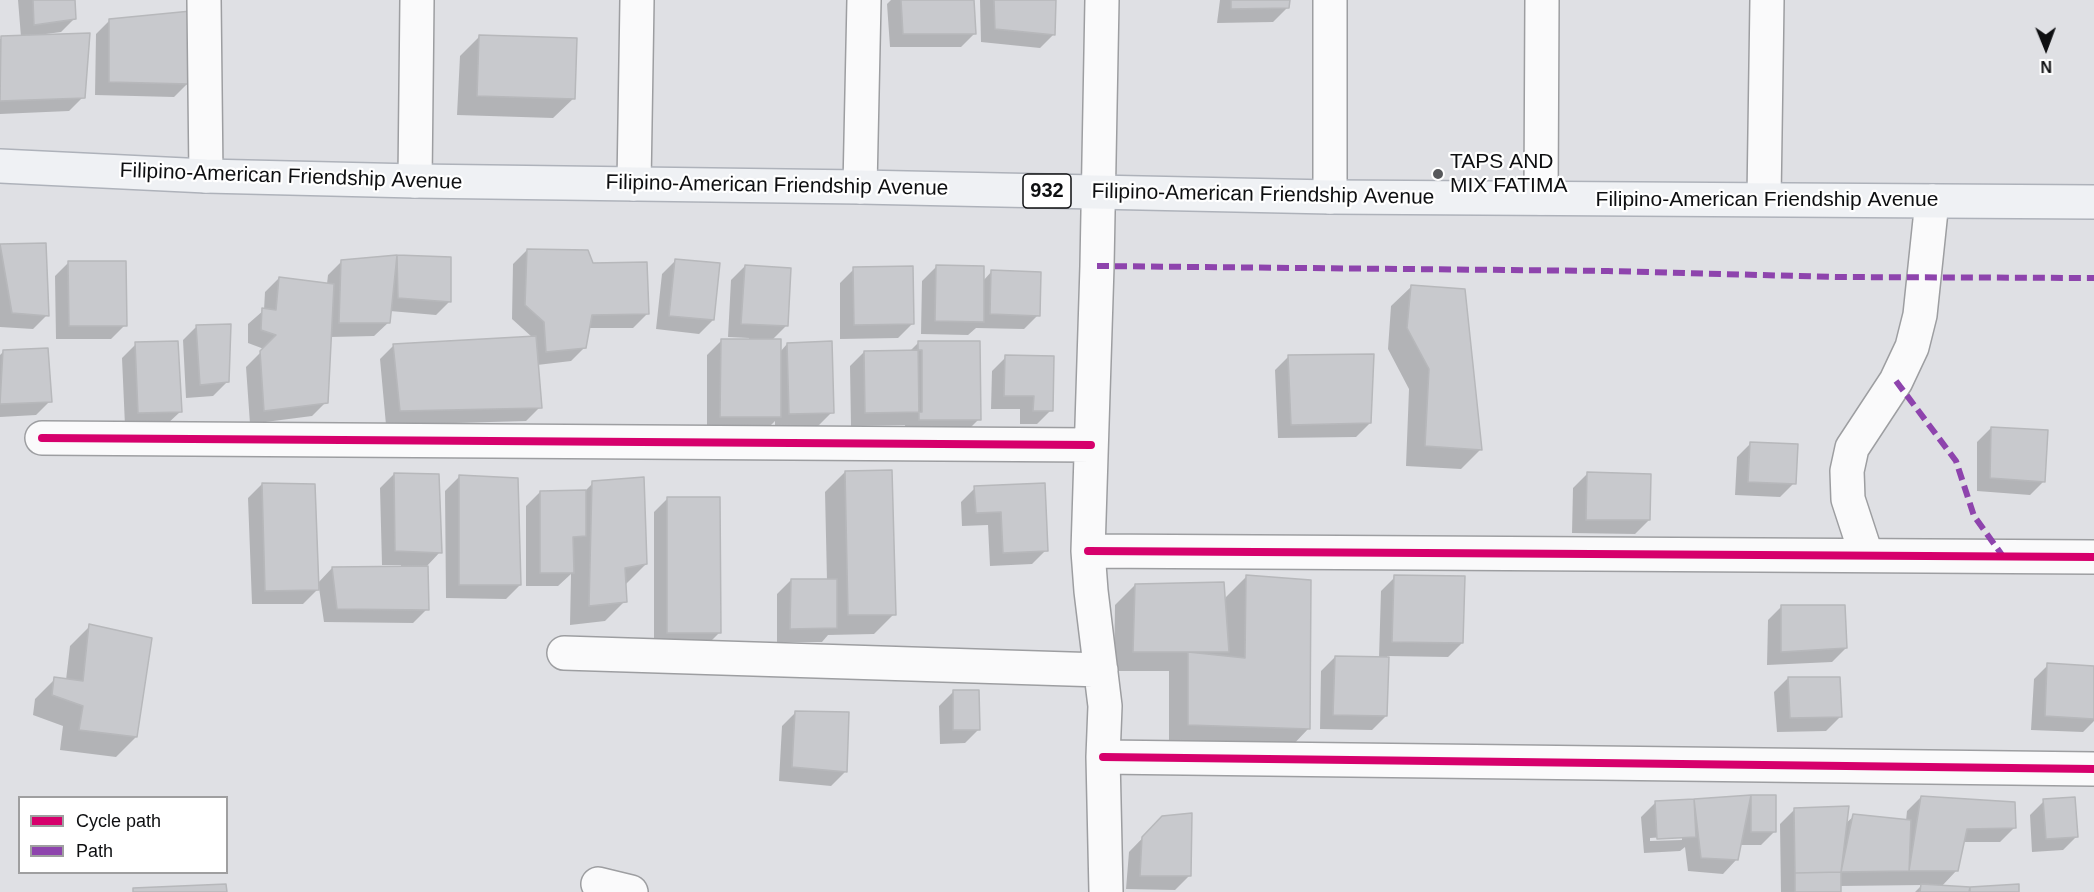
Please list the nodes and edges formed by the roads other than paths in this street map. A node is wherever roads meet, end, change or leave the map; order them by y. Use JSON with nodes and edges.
{"nodes":[{"id":1,"x":204,"y":0,"type":"edge"},
{"id":2,"x":417,"y":0,"type":"edge"},
{"id":3,"x":637,"y":0,"type":"edge"},
{"id":4,"x":864,"y":0,"type":"edge"},
{"id":5,"x":1102,"y":0,"type":"edge"},
{"id":6,"x":1330,"y":0,"type":"edge"},
{"id":7,"x":1542,"y":0,"type":"edge"},
{"id":8,"x":1767,"y":0,"type":"edge"},
{"id":9,"x":0,"y":166,"type":"edge"},
{"id":10,"x":206,"y":176,"type":"junction"},
{"id":11,"x":415,"y":181,"type":"junction"},
{"id":12,"x":634,"y":184,"type":"junction"},
{"id":13,"x":860,"y":187,"type":"junction"},
{"id":14,"x":1099,"y":192,"type":"junction"},
{"id":15,"x":1330,"y":196,"type":"junction"},
{"id":16,"x":1540,"y":198,"type":"junction"},
{"id":17,"x":1764,"y":199,"type":"junction"},
{"id":18,"x":1932,"y":201,"type":"junction"},
{"id":19,"x":2094,"y":202,"type":"edge"},
{"id":20,"x":42,"y":438,"type":"dead end"},
{"id":21,"x":1091,"y":445,"type":"junction"},
{"id":22,"x":1089,"y":551,"type":"junction"},
{"id":23,"x":1866,"y":554,"type":"junction"},
{"id":24,"x":2094,"y":556,"type":"edge"},
{"id":25,"x":564,"y":653,"type":"dead end"},
{"id":26,"x":1101,"y":670,"type":"junction"},
{"id":27,"x":1103,"y":757,"type":"junction"},
{"id":28,"x":2094,"y":769,"type":"edge"},
{"id":29,"x":598,"y":884,"type":"dead end"},
{"id":30,"x":631,"y":892,"type":"edge"},
{"id":31,"x":1106,"y":892,"type":"edge"}],
"edges":[{"from":1,"to":10,"type":"street"},
{"from":2,"to":11,"type":"street"},
{"from":3,"to":12,"type":"street"},
{"from":4,"to":13,"type":"street"},
{"from":5,"to":14,"type":"street"},
{"from":6,"to":15,"type":"street"},
{"from":7,"to":16,"type":"street"},
{"from":8,"to":17,"type":"street"},
{"from":9,"to":10,"type":"main road","name":"Filipino-American Friendship Avenue","number":"932"},
{"from":10,"to":11,"type":"main road","name":"Filipino-American Friendship Avenue","number":"932"},
{"from":11,"to":12,"type":"main road","name":"Filipino-American Friendship Avenue","number":"932"},
{"from":12,"to":13,"type":"main road","name":"Filipino-American Friendship Avenue","number":"932"},
{"from":13,"to":14,"type":"main road","name":"Filipino-American Friendship Avenue","number":"932"},
{"from":14,"to":15,"type":"main road","name":"Filipino-American Friendship Avenue","number":"932"},
{"from":14,"to":21,"type":"street"},
{"from":15,"to":16,"type":"main road","name":"Filipino-American Friendship Avenue","number":"932"},
{"from":16,"to":17,"type":"main road","name":"Filipino-American Friendship Avenue","number":"932"},
{"from":17,"to":18,"type":"main road","name":"Filipino-American Friendship Avenue","number":"932"},
{"from":18,"to":19,"type":"main road","name":"Filipino-American Friendship Avenue","number":"932"},
{"from":18,"to":23,"type":"street"},
{"from":20,"to":21,"type":"street"},
{"from":21,"to":22,"type":"street"},
{"from":22,"to":23,"type":"street"},
{"from":22,"to":26,"type":"street"},
{"from":23,"to":24,"type":"street"},
{"from":25,"to":26,"type":"street"},
{"from":26,"to":27,"type":"street"},
{"from":27,"to":28,"type":"street"},
{"from":27,"to":31,"type":"street"},
{"from":29,"to":30,"type":"street"}]}
